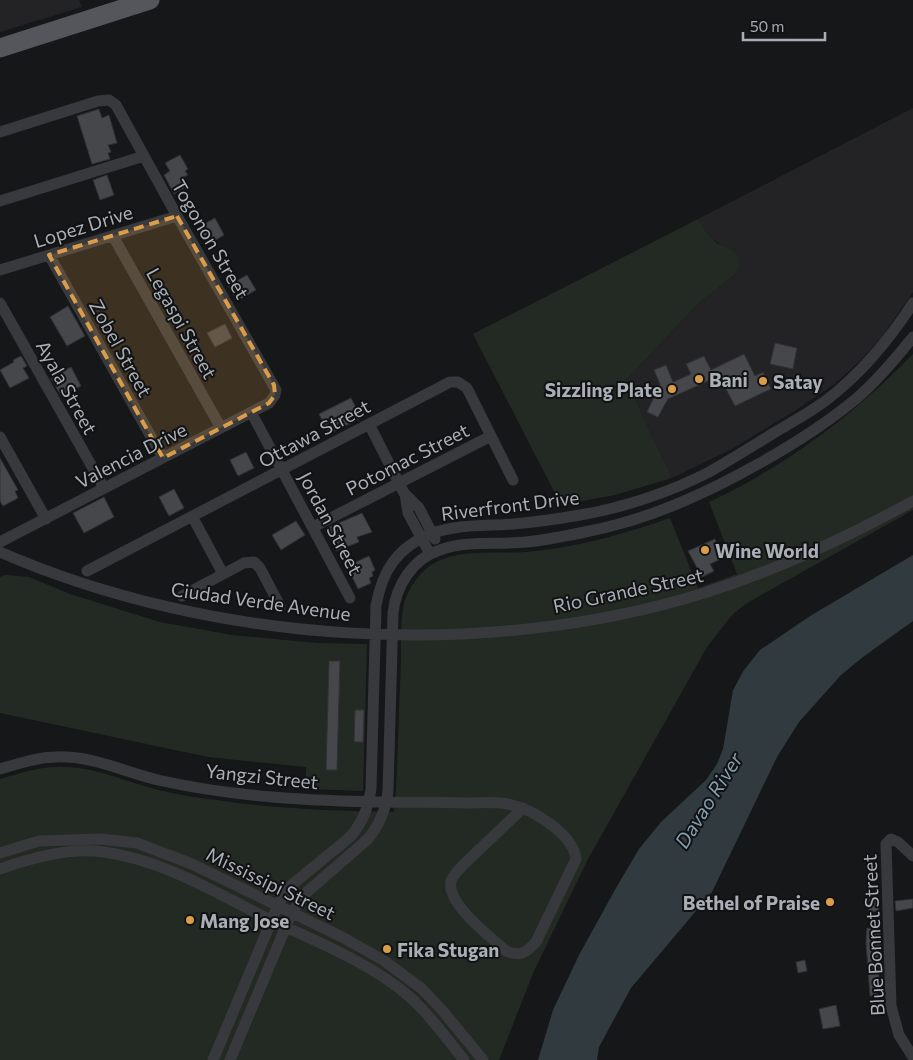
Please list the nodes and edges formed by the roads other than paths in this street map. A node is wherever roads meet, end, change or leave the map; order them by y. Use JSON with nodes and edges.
{"nodes":[{"id":1,"x":150,"y":0,"type":"edge"},
{"id":2,"x":0,"y":48,"type":"edge"},
{"id":3,"x":0,"y":132,"type":"edge"},
{"id":4,"x":144,"y":156,"type":"junction"},
{"id":5,"x":0,"y":201,"type":"edge"},
{"id":6,"x":177,"y":216,"type":"junction"},
{"id":7,"x":113,"y":236,"type":"junction"},
{"id":8,"x":48,"y":255,"type":"junction"},
{"id":9,"x":0,"y":270,"type":"edge"},
{"id":10,"x":0,"y":303,"type":"edge"},
{"id":11,"x":913,"y":303,"type":"edge"},
{"id":12,"x":901,"y":322,"type":"junction"},
{"id":13,"x":913,"y":330,"type":"edge"},
{"id":14,"x":913,"y":337,"type":"edge"},
{"id":15,"x":275,"y":395,"type":"joint"},
{"id":16,"x":252,"y":412,"type":"junction"},
{"id":17,"x":805,"y":415,"type":"junction"},
{"id":18,"x":369,"y":424,"type":"junction"},
{"id":19,"x":221,"y":428,"type":"junction"},
{"id":20,"x":814,"y":431,"type":"junction"},
{"id":21,"x":491,"y":436,"type":"junction"},
{"id":22,"x":0,"y":437,"type":"edge"},
{"id":23,"x":163,"y":458,"type":"junction"},
{"id":24,"x":282,"y":469,"type":"junction"},
{"id":25,"x":513,"y":480,"type":"dead end"},
{"id":26,"x":104,"y":488,"type":"junction"},
{"id":27,"x":402,"y":488,"type":"junction"},
{"id":28,"x":913,"y":501,"type":"edge"},
{"id":29,"x":192,"y":516,"type":"junction"},
{"id":30,"x":46,"y":519,"type":"junction"},
{"id":31,"x":313,"y":527,"type":"junction"},
{"id":32,"x":427,"y":536,"type":"junction"},
{"id":33,"x":0,"y":542,"type":"edge"},
{"id":34,"x":0,"y":552,"type":"edge"},
{"id":35,"x":435,"y":552,"type":"junction"},
{"id":36,"x":87,"y":572,"type":"dead end"},
{"id":37,"x":223,"y":574,"type":"junction"},
{"id":38,"x":182,"y":596,"type":"dead end"},
{"id":39,"x":350,"y":598,"type":"dead end"},
{"id":40,"x":280,"y":606,"type":"dead end"},
{"id":41,"x":375,"y":633,"type":"junction"},
{"id":42,"x":393,"y":633,"type":"junction"},
{"id":43,"x":0,"y":769,"type":"edge"},
{"id":44,"x":369,"y":802,"type":"junction"},
{"id":45,"x":387,"y":802,"type":"junction"},
{"id":46,"x":523,"y":808,"type":"junction"},
{"id":47,"x":0,"y":853,"type":"edge"},
{"id":48,"x":913,"y":856,"type":"edge"},
{"id":49,"x":0,"y":869,"type":"edge"},
{"id":50,"x":278,"y":905,"type":"junction"},
{"id":51,"x":292,"y":912,"type":"junction"},
{"id":52,"x":271,"y":920,"type":"junction"},
{"id":53,"x":285,"y":926,"type":"junction"},
{"id":54,"x":913,"y":1057,"type":"edge"},
{"id":55,"x":213,"y":1060,"type":"edge"},
{"id":56,"x":230,"y":1060,"type":"edge"},
{"id":57,"x":464,"y":1060,"type":"edge"},
{"id":58,"x":483,"y":1060,"type":"edge"}],
"edges":[{"from":1,"to":2,"type":"main road"},
{"from":3,"to":4,"type":"street","name":"Togonon Street"},
{"from":4,"to":5,"type":"street"},
{"from":4,"to":6,"type":"street","name":"Togonon Street"},
{"from":6,"to":7,"type":"street","name":"Lopez Drive"},
{"from":6,"to":15,"type":"street","name":"Togonon Street"},
{"from":7,"to":8,"type":"street","name":"Lopez Drive"},
{"from":7,"to":19,"type":"street","name":"Legaspi Street"},
{"from":8,"to":9,"type":"street","name":"Lopez Drive"},
{"from":8,"to":23,"type":"street","name":"Zobel Street"},
{"from":10,"to":26,"type":"street","name":"Ayala Street"},
{"from":11,"to":12,"type":"street","name":"Riverfront Drive"},
{"from":12,"to":13,"type":"street"},
{"from":12,"to":17,"type":"street","name":"Riverfront Drive"},
{"from":14,"to":20,"type":"street","name":"Riverfront Drive"},
{"from":15,"to":16,"type":"street","name":"Valencia Drive"},
{"from":16,"to":19,"type":"street","name":"Valencia Drive"},
{"from":16,"to":24,"type":"street","name":"Jordan Street"},
{"from":17,"to":20,"type":"street"},
{"from":17,"to":32,"type":"street","name":"Riverfront Drive"},
{"from":18,"to":21,"type":"street","name":"Ottawa Street"},
{"from":18,"to":24,"type":"street","name":"Ottawa Street"},
{"from":18,"to":27,"type":"street"},
{"from":19,"to":23,"type":"street","name":"Valencia Drive"},
{"from":20,"to":35,"type":"street","name":"Riverfront Drive"},
{"from":21,"to":25,"type":"street","name":"Ottawa Street"},
{"from":21,"to":27,"type":"street","name":"Potomac Street"},
{"from":22,"to":30,"type":"street"},
{"from":23,"to":26,"type":"street","name":"Valencia Drive"},
{"from":24,"to":29,"type":"street","name":"Ottawa Street"},
{"from":24,"to":31,"type":"street","name":"Jordan Street"},
{"from":26,"to":30,"type":"street","name":"Valencia Drive"},
{"from":27,"to":31,"type":"street","name":"Potomac Street"},
{"from":27,"to":32,"type":"street"},
{"from":28,"to":42,"type":"street","name":"Rio Grande Street"},
{"from":29,"to":36,"type":"street","name":"Ottawa Street"},
{"from":29,"to":37,"type":"street"},
{"from":30,"to":33,"type":"street","name":"Valencia Drive"},
{"from":31,"to":39,"type":"street","name":"Jordan Street"},
{"from":32,"to":35,"type":"street"},
{"from":32,"to":41,"type":"street","name":"Riverfront Drive"},
{"from":34,"to":41,"type":"street","name":"Ciudad Verde Avenue"},
{"from":35,"to":42,"type":"street"},
{"from":37,"to":38,"type":"street"},
{"from":37,"to":40,"type":"street"},
{"from":41,"to":42,"type":"street","name":"Rio Grande Street"},
{"from":41,"to":44,"type":"street","name":"Riverfront Drive"},
{"from":42,"to":45,"type":"street"},
{"from":43,"to":44,"type":"street","name":"Yangzi Street"},
{"from":44,"to":45,"type":"street","name":"Yangzi Street"},
{"from":44,"to":50,"type":"street","name":"Riverfront Drive"},
{"from":45,"to":46,"type":"street","name":"Yangzi Street"},
{"from":45,"to":51,"type":"street"},
{"from":46,"to":46,"type":"street","name":"Yangzi Street"},
{"from":47,"to":50,"type":"street","name":"Mississipi Street"},
{"from":48,"to":54,"type":"street","name":"Blue Bonnet Street"},
{"from":49,"to":52,"type":"street","name":"Mississipi Street"},
{"from":50,"to":51,"type":"street","name":"Mississipi Street"},
{"from":50,"to":52,"type":"street","name":"Riverfront Drive"},
{"from":51,"to":53,"type":"street"},
{"from":51,"to":58,"type":"street","name":"Mississipi Street"},
{"from":52,"to":53,"type":"street","name":"Mississipi Street"},
{"from":52,"to":55,"type":"street","name":"Riverfront Drive"},
{"from":53,"to":56,"type":"street"},
{"from":53,"to":57,"type":"street","name":"Mississipi Street"}]}
